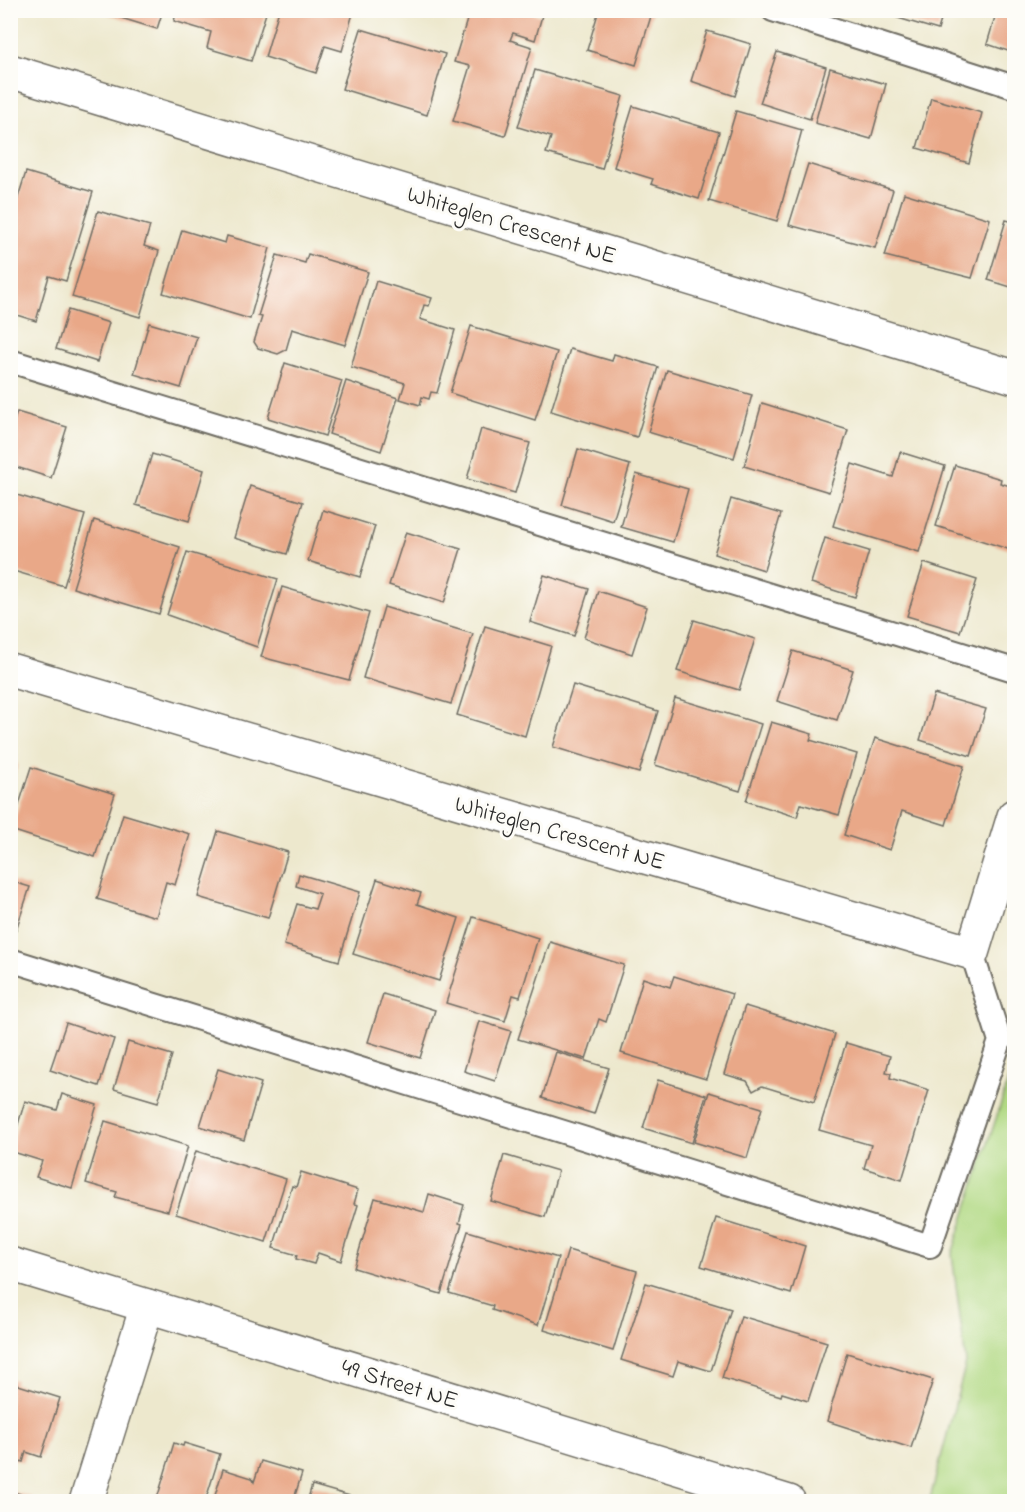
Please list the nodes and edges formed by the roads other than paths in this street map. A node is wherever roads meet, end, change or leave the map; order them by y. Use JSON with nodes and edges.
{"nodes":[{"id":1,"x":773,"y":10,"type":"edge"},
{"id":2,"x":10,"y":71,"type":"edge"},
{"id":3,"x":1014,"y":87,"type":"edge"},
{"id":4,"x":10,"y":361,"type":"edge"},
{"id":5,"x":1014,"y":377,"type":"edge"},
{"id":6,"x":10,"y":670,"type":"edge"},
{"id":7,"x":1014,"y":670,"type":"edge"},
{"id":8,"x":1014,"y":816,"type":"edge"},
{"id":9,"x":972,"y":953,"type":"junction"},
{"id":10,"x":10,"y":960,"type":"edge"},
{"id":11,"x":10,"y":1264,"type":"edge"},
{"id":12,"x":147,"y":1306,"type":"junction"},
{"id":13,"x":86,"y":1502,"type":"edge"},
{"id":14,"x":789,"y":1502,"type":"edge"}],
"edges":[{"from":1,"to":3,"type":"lane"},
{"from":2,"to":5,"type":"street","name":"Whiteglen Crescent NE"},
{"from":4,"to":7,"type":"lane"},
{"from":6,"to":9,"type":"street","name":"Whiteglen Crescent NE"},
{"from":8,"to":9,"type":"street"},
{"from":9,"to":10,"type":"lane"},
{"from":11,"to":12,"type":"street","name":"49 Street NE"},
{"from":12,"to":13,"type":"street"},
{"from":12,"to":14,"type":"street","name":"49 Street NE"}]}
